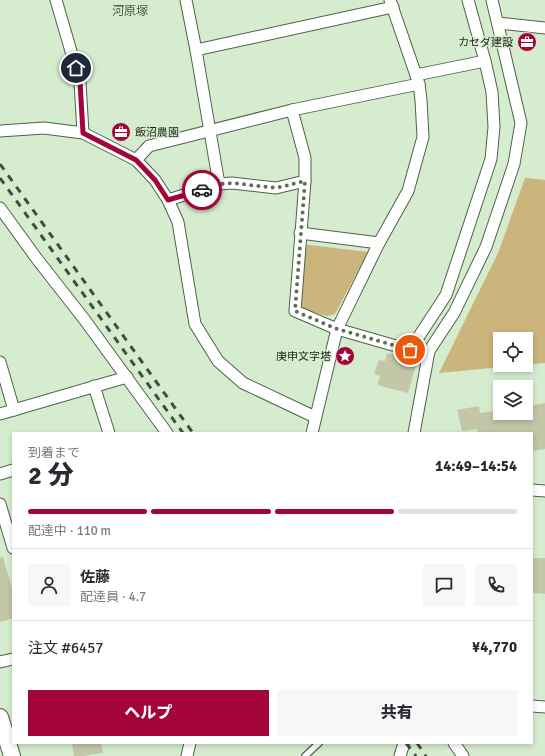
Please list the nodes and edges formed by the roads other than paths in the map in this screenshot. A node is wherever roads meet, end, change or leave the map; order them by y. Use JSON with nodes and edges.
{"nodes":[{"id":1,"x":56,"y":0,"type":"edge"},
{"id":2,"x":186,"y":0,"type":"edge"},
{"id":3,"x":468,"y":0,"type":"edge"},
{"id":4,"x":492,"y":0,"type":"edge"},
{"id":5,"x":391,"y":4,"type":"edge"},
{"id":6,"x":498,"y":23,"type":"junction"},
{"id":7,"x":545,"y":28,"type":"edge"},
{"id":8,"x":196,"y":50,"type":"junction"},
{"id":9,"x":485,"y":62,"type":"junction"},
{"id":10,"x":417,"y":80,"type":"junction"},
{"id":11,"x":292,"y":110,"type":"junction"},
{"id":12,"x":0,"y":131,"type":"edge"},
{"id":13,"x":210,"y":131,"type":"junction"},
{"id":14,"x":83,"y":133,"type":"junction"},
{"id":15,"x":136,"y":160,"type":"junction"},
{"id":16,"x":305,"y":181,"type":"junction"},
{"id":17,"x":219,"y":184,"type":"junction"},
{"id":18,"x":168,"y":200,"type":"junction"},
{"id":19,"x":0,"y":208,"type":"edge"},
{"id":20,"x":300,"y":233,"type":"junction"},
{"id":21,"x":379,"y":243,"type":"junction"},
{"id":22,"x":337,"y":329,"type":"junction"},
{"id":23,"x":0,"y":362,"type":"edge"},
{"id":24,"x":127,"y":377,"type":"junction"},
{"id":25,"x":94,"y":386,"type":"junction"},
{"id":26,"x":14,"y":410,"type":"junction"},
{"id":27,"x":0,"y":414,"type":"edge"},
{"id":28,"x":315,"y":417,"type":"junction"},
{"id":29,"x":109,"y":432,"type":"edge"},
{"id":30,"x":166,"y":432,"type":"edge"},
{"id":31,"x":312,"y":432,"type":"edge"},
{"id":32,"x":414,"y":432,"type":"edge"},
{"id":33,"x":12,"y":470,"type":"edge"},
{"id":34,"x":0,"y":474,"type":"edge"},
{"id":35,"x":533,"y":490,"type":"edge"},
{"id":36,"x":545,"y":491,"type":"edge"},
{"id":37,"x":0,"y":504,"type":"edge"},
{"id":38,"x":11,"y":531,"type":"edge"},
{"id":39,"x":12,"y":659,"type":"edge"},
{"id":40,"x":0,"y":662,"type":"edge"},
{"id":41,"x":533,"y":706,"type":"edge"},
{"id":42,"x":545,"y":707,"type":"edge"},
{"id":43,"x":0,"y":717,"type":"edge"},
{"id":44,"x":190,"y":744,"type":"edge"},
{"id":45,"x":318,"y":744,"type":"edge"},
{"id":46,"x":404,"y":744,"type":"edge"},
{"id":47,"x":455,"y":744,"type":"edge"},
{"id":48,"x":12,"y":756,"type":"edge"},
{"id":49,"x":187,"y":756,"type":"edge"},
{"id":50,"x":305,"y":756,"type":"edge"},
{"id":51,"x":400,"y":756,"type":"edge"},
{"id":52,"x":463,"y":756,"type":"edge"}],
"edges":[{"from":1,"to":14,"type":"street"},
{"from":2,"to":8,"type":"street"},
{"from":3,"to":9,"type":"street"},
{"from":4,"to":6,"type":"street"},
{"from":5,"to":8,"type":"street"},
{"from":5,"to":10,"type":"street"},
{"from":6,"to":7,"type":"street"},
{"from":6,"to":32,"type":"street"},
{"from":8,"to":13,"type":"street"},
{"from":9,"to":10,"type":"street"},
{"from":9,"to":22,"type":"street"},
{"from":10,"to":11,"type":"street"},
{"from":10,"to":21,"type":"street"},
{"from":11,"to":13,"type":"street"},
{"from":11,"to":16,"type":"street"},
{"from":12,"to":14,"type":"street"},
{"from":13,"to":15,"type":"street"},
{"from":13,"to":17,"type":"street"},
{"from":14,"to":15,"type":"street"},
{"from":15,"to":18,"type":"street"},
{"from":16,"to":17,"type":"street"},
{"from":16,"to":20,"type":"street"},
{"from":17,"to":18,"type":"street"},
{"from":18,"to":28,"type":"street"},
{"from":19,"to":24,"type":"street"},
{"from":20,"to":21,"type":"street"},
{"from":20,"to":22,"type":"street"},
{"from":21,"to":22,"type":"street"},
{"from":22,"to":28,"type":"street"},
{"from":23,"to":26,"type":"street"},
{"from":24,"to":25,"type":"street"},
{"from":24,"to":30,"type":"street"},
{"from":25,"to":26,"type":"street"},
{"from":25,"to":29,"type":"street"},
{"from":26,"to":27,"type":"street"},
{"from":28,"to":31,"type":"street"},
{"from":33,"to":34,"type":"street"},
{"from":35,"to":36,"type":"street"},
{"from":37,"to":38,"type":"street"},
{"from":39,"to":40,"type":"street"},
{"from":41,"to":42,"type":"street"},
{"from":43,"to":48,"type":"street"},
{"from":44,"to":49,"type":"street"},
{"from":45,"to":50,"type":"lane"},
{"from":46,"to":51,"type":"street"},
{"from":47,"to":52,"type":"street"}]}
